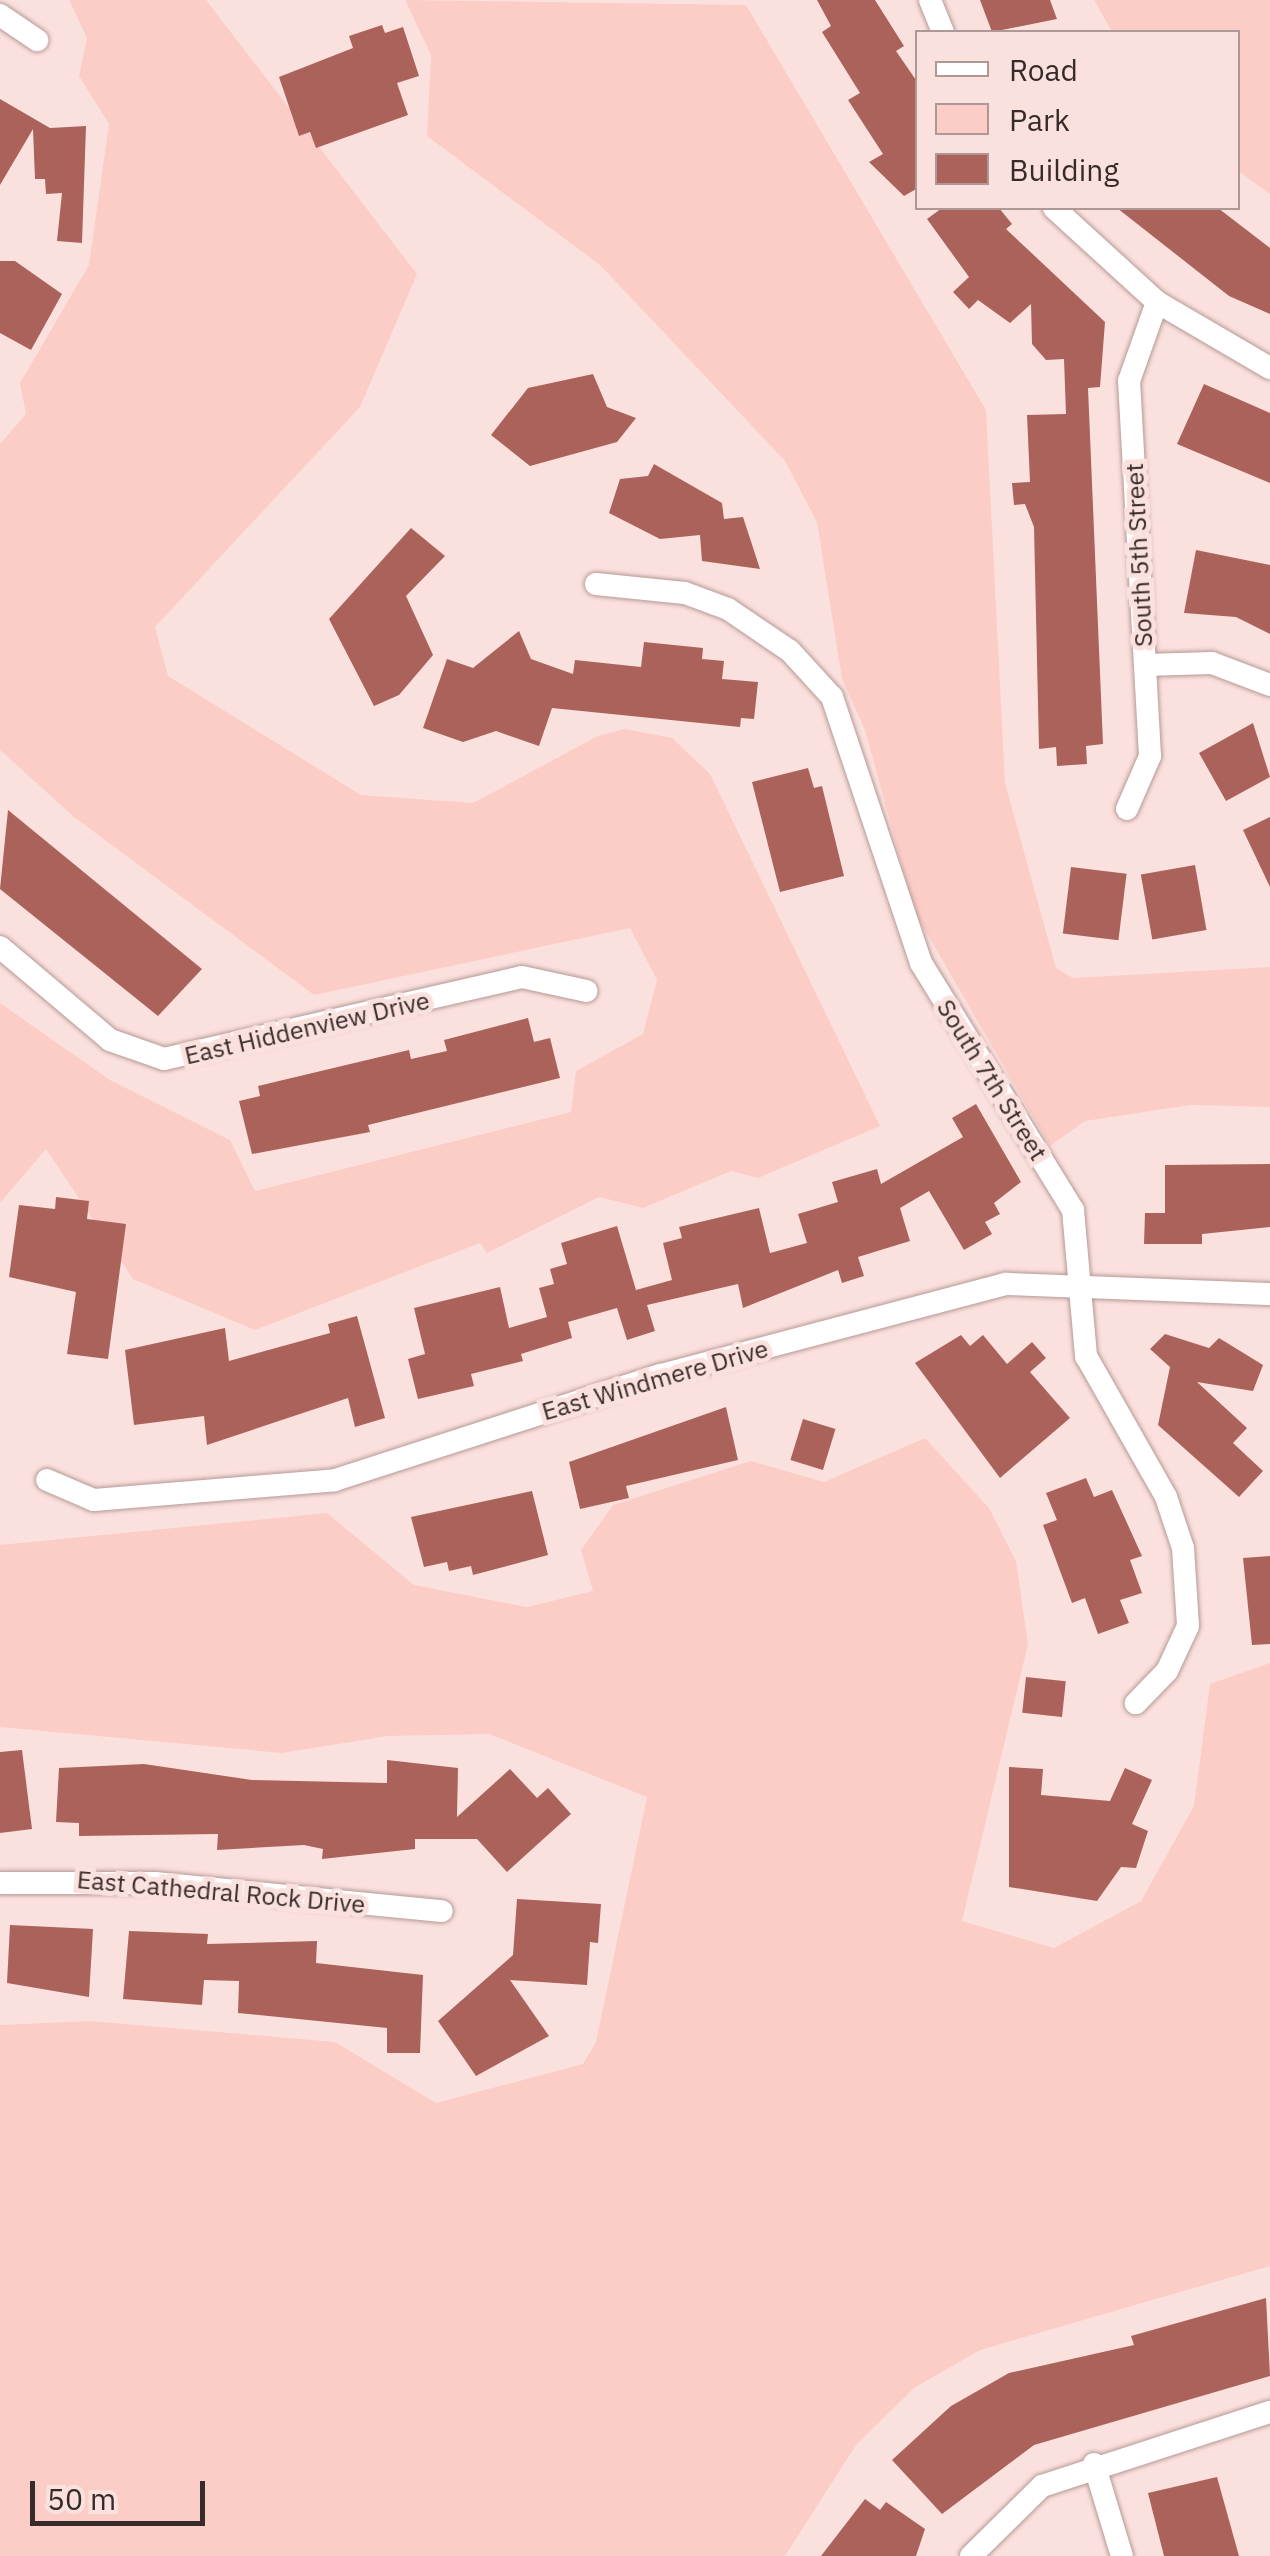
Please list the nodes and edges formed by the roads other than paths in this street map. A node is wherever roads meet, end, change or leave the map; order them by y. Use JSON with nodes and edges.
{"nodes":[{"id":1,"x":930,"y":0,"type":"edge"},
{"id":2,"x":0,"y":15,"type":"edge"},
{"id":3,"x":942,"y":30,"type":"edge"},
{"id":4,"x":36,"y":40,"type":"dead end"},
{"id":5,"x":1056,"y":210,"type":"edge"},
{"id":6,"x":1157,"y":302,"type":"junction"},
{"id":7,"x":1270,"y":368,"type":"edge"},
{"id":8,"x":596,"y":584,"type":"dead end"},
{"id":9,"x":1144,"y":665,"type":"junction"},
{"id":10,"x":1270,"y":685,"type":"edge"},
{"id":11,"x":1127,"y":808,"type":"dead end"},
{"id":12,"x":0,"y":948,"type":"edge"},
{"id":13,"x":587,"y":990,"type":"dead end"},
{"id":14,"x":1084,"y":1286,"type":"junction"},
{"id":15,"x":1270,"y":1294,"type":"edge"},
{"id":16,"x":47,"y":1480,"type":"dead end"},
{"id":17,"x":1136,"y":1703,"type":"dead end"},
{"id":18,"x":0,"y":1882,"type":"edge"},
{"id":19,"x":442,"y":1911,"type":"dead end"},
{"id":20,"x":1270,"y":2412,"type":"edge"},
{"id":21,"x":1094,"y":2464,"type":"junction"},
{"id":22,"x":971,"y":2556,"type":"edge"},
{"id":23,"x":1122,"y":2556,"type":"edge"}],
"edges":[{"from":1,"to":3,"type":"street"},
{"from":2,"to":4,"type":"street"},
{"from":5,"to":6,"type":"street"},
{"from":6,"to":7,"type":"street"},
{"from":6,"to":9,"type":"street","name":"South 5th Street"},
{"from":8,"to":14,"type":"street","name":"South 7th Street"},
{"from":9,"to":10,"type":"street"},
{"from":9,"to":11,"type":"street","name":"South 5th Street"},
{"from":12,"to":13,"type":"street","name":"East Hiddenview Drive"},
{"from":14,"to":15,"type":"street","name":"East Windmere Drive"},
{"from":14,"to":16,"type":"street","name":"East Windmere Drive"},
{"from":14,"to":17,"type":"street","name":"South 7th Street"},
{"from":18,"to":19,"type":"street","name":"East Cathedral Rock Drive"},
{"from":20,"to":21,"type":"street"},
{"from":21,"to":22,"type":"street"},
{"from":21,"to":23,"type":"street"}]}
